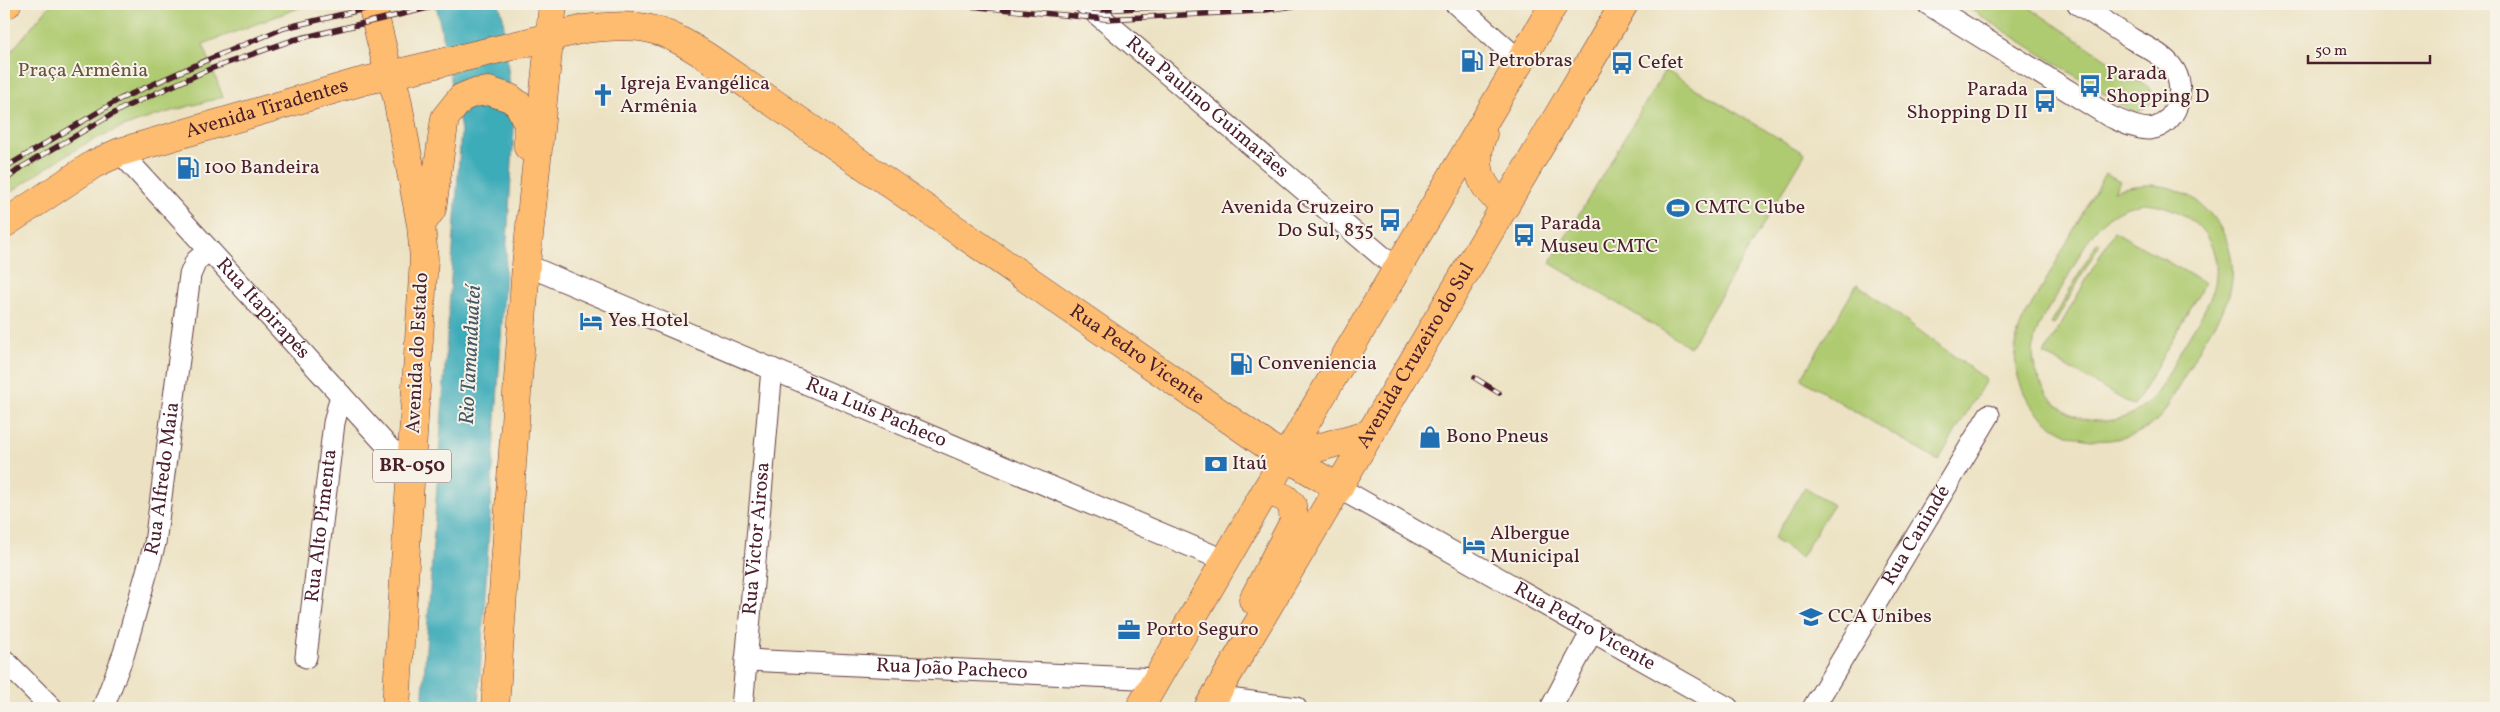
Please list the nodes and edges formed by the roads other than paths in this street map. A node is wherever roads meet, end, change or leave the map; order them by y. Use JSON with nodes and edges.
{"nodes":[{"id":1,"x":372,"y":4,"type":"edge"},
{"id":2,"x":553,"y":4,"type":"edge"},
{"id":3,"x":1085,"y":4,"type":"edge"},
{"id":4,"x":1456,"y":4,"type":"edge"},
{"id":5,"x":1554,"y":4,"type":"edge"},
{"id":6,"x":1624,"y":4,"type":"edge"},
{"id":7,"x":1928,"y":4,"type":"edge"},
{"id":8,"x":2078,"y":4,"type":"edge"},
{"id":9,"x":549,"y":38,"type":"junction"},
{"id":10,"x":1520,"y":61,"type":"junction"},
{"id":11,"x":389,"y":75,"type":"junction"},
{"id":12,"x":1485,"y":120,"type":"junction"},
{"id":13,"x":120,"y":152,"type":"junction"},
{"id":14,"x":535,"y":174,"type":"junction"},
{"id":15,"x":1506,"y":205,"type":"junction"},
{"id":16,"x":4,"y":224,"type":"edge"},
{"id":17,"x":421,"y":224,"type":"junction"},
{"id":18,"x":209,"y":250,"type":"junction"},
{"id":19,"x":526,"y":265,"type":"junction"},
{"id":20,"x":1397,"y":269,"type":"junction"},
{"id":21,"x":772,"y":369,"type":"junction"},
{"id":22,"x":341,"y":395,"type":"junction"},
{"id":23,"x":1989,"y":415,"type":"dead end"},
{"id":24,"x":1371,"y":433,"type":"junction"},
{"id":25,"x":1285,"y":457,"type":"junction"},
{"id":26,"x":412,"y":458,"type":"junction"},
{"id":27,"x":1339,"y":488,"type":"junction"},
{"id":28,"x":1266,"y":490,"type":"junction"},
{"id":29,"x":1226,"y":561,"type":"junction"},
{"id":30,"x":1256,"y":628,"type":"junction"},
{"id":31,"x":1592,"y":631,"type":"junction"},
{"id":32,"x":306,"y":657,"type":"dead end"},
{"id":33,"x":4,"y":660,"type":"edge"},
{"id":34,"x":746,"y":660,"type":"junction"},
{"id":35,"x":1158,"y":679,"type":"junction"},
{"id":36,"x":1212,"y":702,"type":"edge"},
{"id":37,"x":52,"y":708,"type":"edge"},
{"id":38,"x":103,"y":708,"type":"edge"},
{"id":39,"x":396,"y":708,"type":"edge"},
{"id":40,"x":495,"y":708,"type":"edge"},
{"id":41,"x":742,"y":708,"type":"edge"},
{"id":42,"x":1140,"y":708,"type":"edge"},
{"id":43,"x":1296,"y":708,"type":"edge"},
{"id":44,"x":1551,"y":708,"type":"edge"},
{"id":45,"x":1728,"y":708,"type":"edge"},
{"id":46,"x":1813,"y":708,"type":"edge"}],
"edges":[{"from":1,"to":11,"type":"main road","name":"Avenida do Estado","number":"BR-050"},
{"from":2,"to":9,"type":"main road"},
{"from":3,"to":20,"type":"street","name":"Rua Paulino Guimarães"},
{"from":4,"to":10,"type":"street"},
{"from":5,"to":10,"type":"main road"},
{"from":6,"to":15,"type":"main road","name":"Avenida Cruzeiro do Sul"},
{"from":7,"to":8,"type":"street"},
{"from":9,"to":11,"type":"main road","name":"Avenida Tiradentes"},
{"from":9,"to":14,"type":"main road"},
{"from":9,"to":25,"type":"main road","name":"Rua Pedro Vicente"},
{"from":10,"to":12,"type":"main road"},
{"from":11,"to":13,"type":"main road","name":"Avenida Tiradentes"},
{"from":11,"to":17,"type":"main road","name":"Avenida do Estado","number":"BR-050"},
{"from":12,"to":15,"type":"main road"},
{"from":12,"to":20,"type":"main road"},
{"from":13,"to":16,"type":"main road","name":"Avenida Tiradentes"},
{"from":13,"to":18,"type":"street","name":"Rua Itapirapés"},
{"from":14,"to":17,"type":"main road"},
{"from":14,"to":19,"type":"main road"},
{"from":15,"to":24,"type":"main road","name":"Avenida Cruzeiro do Sul"},
{"from":17,"to":26,"type":"main road","name":"Avenida do Estado","number":"BR-050"},
{"from":18,"to":22,"type":"street","name":"Rua Itapirapés"},
{"from":18,"to":38,"type":"street","name":"Rua Alfredo Maia"},
{"from":19,"to":21,"type":"street","name":"Rua Luís Pacheco"},
{"from":19,"to":40,"type":"main road"},
{"from":20,"to":25,"type":"main road"},
{"from":21,"to":29,"type":"street","name":"Rua Luís Pacheco"},
{"from":21,"to":34,"type":"street","name":"Rua Victor Airosa"},
{"from":22,"to":26,"type":"street","name":"Rua Itapirapés"},
{"from":22,"to":32,"type":"street","name":"Rua Alto Pimenta"},
{"from":23,"to":46,"type":"street","name":"Rua Canindé"},
{"from":24,"to":25,"type":"main road"},
{"from":24,"to":27,"type":"main road","name":"Avenida Cruzeiro do Sul"},
{"from":25,"to":27,"type":"main road","name":"Rua Pedro Vicente"},
{"from":25,"to":28,"type":"main road"},
{"from":26,"to":39,"type":"main road","name":"Avenida do Estado","number":"BR-050"},
{"from":27,"to":30,"type":"main road","name":"Avenida Cruzeiro do Sul"},
{"from":27,"to":31,"type":"street","name":"Rua Pedro Vicente"},
{"from":28,"to":29,"type":"main road"},
{"from":28,"to":30,"type":"main road"},
{"from":29,"to":35,"type":"main road"},
{"from":30,"to":36,"type":"main road","name":"Avenida Cruzeiro do Sul"},
{"from":31,"to":44,"type":"street"},
{"from":31,"to":45,"type":"street","name":"Rua Pedro Vicente"},
{"from":33,"to":37,"type":"street"},
{"from":34,"to":35,"type":"street","name":"Rua João Pacheco"},
{"from":34,"to":41,"type":"street","name":"Rua Victor Airosa"},
{"from":35,"to":42,"type":"main road"},
{"from":36,"to":43,"type":"street"}]}
